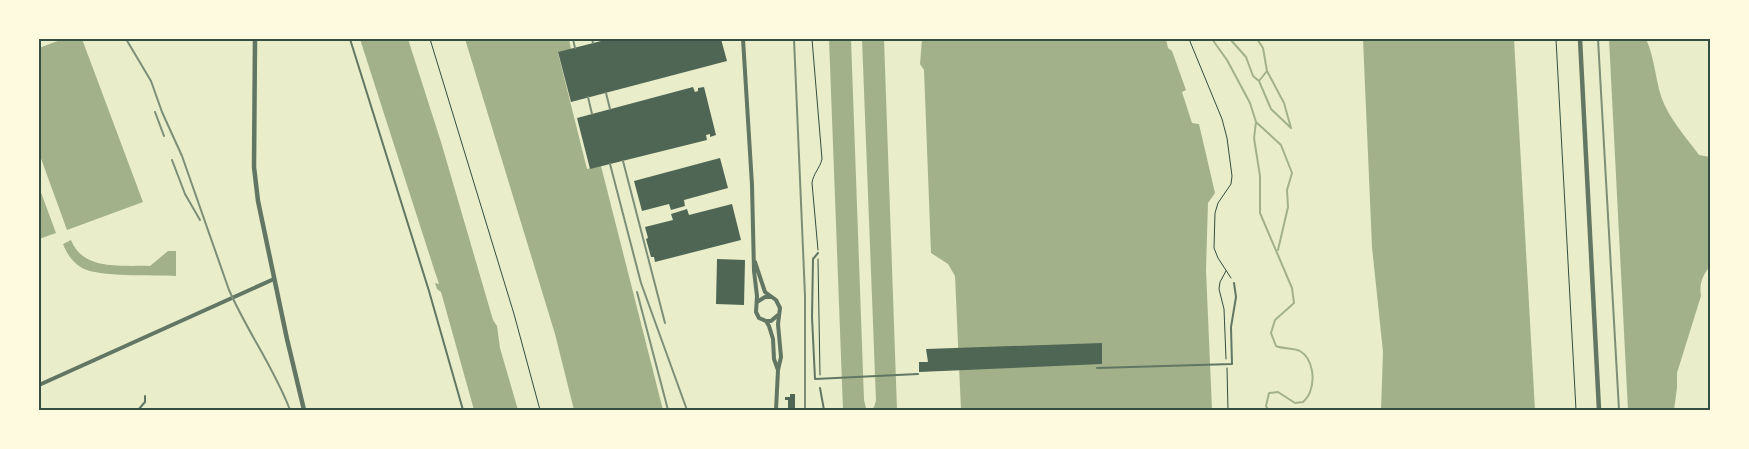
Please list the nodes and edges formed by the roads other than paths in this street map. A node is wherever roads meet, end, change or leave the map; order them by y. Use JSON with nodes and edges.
{"nodes":[{"id":1,"x":255,"y":39,"type":"edge"},
{"id":2,"x":350,"y":39,"type":"edge"},
{"id":3,"x":743,"y":39,"type":"edge"},
{"id":4,"x":1580,"y":39,"type":"edge"},
{"id":5,"x":818,"y":253,"type":"road end"},
{"id":6,"x":754,"y":260,"type":"junction"},
{"id":7,"x":274,"y":279,"type":"junction"},
{"id":8,"x":1234,"y":283,"type":"road end"},
{"id":9,"x":770,"y":297,"type":"junction"},
{"id":10,"x":757,"y":302,"type":"junction"},
{"id":11,"x":778,"y":315,"type":"junction"},
{"id":12,"x":766,"y":321,"type":"junction"},
{"id":13,"x":1097,"y":368,"type":"dead end"},
{"id":14,"x":778,"y":370,"type":"junction"},
{"id":15,"x":918,"y":374,"type":"dead end"},
{"id":16,"x":39,"y":385,"type":"edge"},
{"id":17,"x":820,"y":388,"type":"road end"},
{"id":18,"x":145,"y":396,"type":"dead end"},
{"id":19,"x":138,"y":410,"type":"edge"},
{"id":20,"x":304,"y":410,"type":"edge"},
{"id":21,"x":463,"y":410,"type":"edge"},
{"id":22,"x":776,"y":410,"type":"edge"},
{"id":23,"x":824,"y":410,"type":"edge"},
{"id":24,"x":1599,"y":410,"type":"edge"}],
"edges":[{"from":1,"to":7,"type":"street"},
{"from":2,"to":21,"type":"lane"},
{"from":3,"to":6,"type":"street"},
{"from":4,"to":24,"type":"street"},
{"from":5,"to":15,"type":"lane"},
{"from":6,"to":9,"type":"street"},
{"from":6,"to":10,"type":"street"},
{"from":7,"to":16,"type":"street"},
{"from":7,"to":20,"type":"street"},
{"from":8,"to":13,"type":"lane"},
{"from":9,"to":10,"type":"street"},
{"from":9,"to":11,"type":"street"},
{"from":10,"to":12,"type":"street"},
{"from":11,"to":12,"type":"street"},
{"from":11,"to":14,"type":"street"},
{"from":12,"to":14,"type":"street"},
{"from":14,"to":22,"type":"street"},
{"from":17,"to":23,"type":"lane"},
{"from":18,"to":19,"type":"lane"}]}
